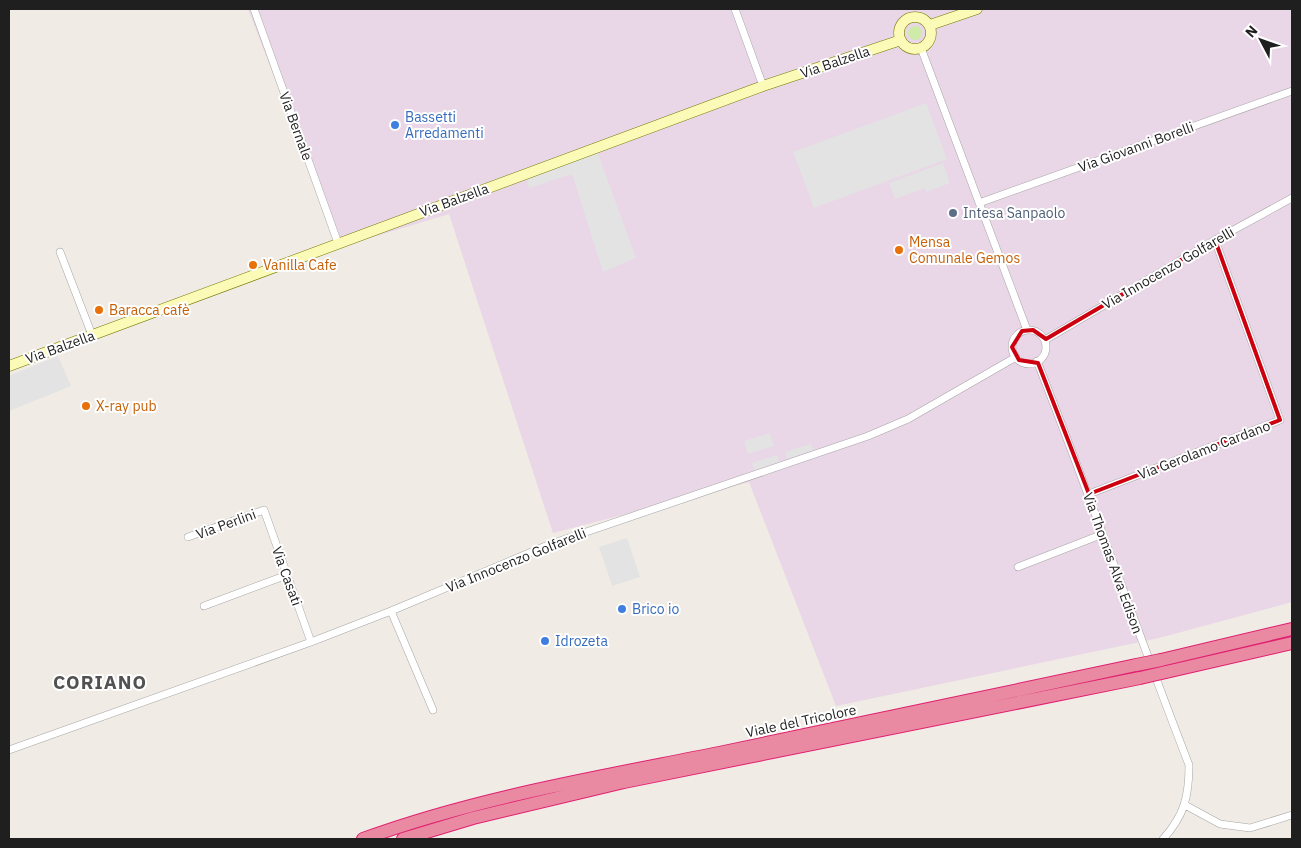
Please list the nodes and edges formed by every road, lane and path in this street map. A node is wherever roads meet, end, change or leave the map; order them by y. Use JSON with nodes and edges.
{"nodes":[{"id":1,"x":254,"y":9,"type":"edge"},
{"id":2,"x":735,"y":9,"type":"edge"},
{"id":3,"x":977,"y":9,"type":"edge"},
{"id":4,"x":910,"y":13,"type":"edge"},
{"id":5,"x":930,"y":25,"type":"junction"},
{"id":6,"x":901,"y":40,"type":"junction"},
{"id":7,"x":921,"y":48,"type":"junction"},
{"id":8,"x":763,"y":86,"type":"junction"},
{"id":9,"x":1292,"y":91,"type":"edge"},
{"id":10,"x":1292,"y":198,"type":"edge"},
{"id":11,"x":980,"y":203,"type":"junction"},
{"id":12,"x":1215,"y":240,"type":"junction"},
{"id":13,"x":338,"y":243,"type":"junction"},
{"id":14,"x":60,"y":252,"type":"dead end"},
{"id":15,"x":1027,"y":330,"type":"junction"},
{"id":16,"x":92,"y":335,"type":"junction"},
{"id":17,"x":1044,"y":340,"type":"junction"},
{"id":18,"x":1016,"y":357,"type":"junction"},
{"id":19,"x":1038,"y":361,"type":"junction"},
{"id":20,"x":9,"y":366,"type":"edge"},
{"id":21,"x":1089,"y":494,"type":"junction"},
{"id":22,"x":264,"y":510,"type":"joint"},
{"id":23,"x":1103,"y":534,"type":"junction"},
{"id":24,"x":188,"y":537,"type":"dead end"},
{"id":25,"x":1018,"y":567,"type":"dead end"},
{"id":26,"x":287,"y":575,"type":"junction"},
{"id":27,"x":204,"y":606,"type":"dead end"},
{"id":28,"x":391,"y":611,"type":"junction"},
{"id":29,"x":1292,"y":623,"type":"edge"},
{"id":30,"x":1292,"y":629,"type":"edge"},
{"id":31,"x":1248,"y":638,"type":"junction"},
{"id":32,"x":311,"y":642,"type":"junction"},
{"id":33,"x":1292,"y":645,"type":"edge"},
{"id":34,"x":433,"y":710,"type":"dead end"},
{"id":35,"x":825,"y":736,"type":"junction"},
{"id":36,"x":803,"y":741,"type":"junction"},
{"id":37,"x":9,"y":750,"type":"edge"},
{"id":38,"x":1185,"y":805,"type":"junction"},
{"id":39,"x":1292,"y":815,"type":"edge"},
{"id":40,"x":363,"y":839,"type":"edge"},
{"id":41,"x":403,"y":839,"type":"edge"},
{"id":42,"x":1163,"y":839,"type":"edge"}],
"edges":[{"from":1,"to":13,"type":"street","name":"Via Bernale"},
{"from":2,"to":8,"type":"street"},
{"from":3,"to":5,"type":"street"},
{"from":4,"to":5,"type":"street"},
{"from":4,"to":6,"type":"street"},
{"from":5,"to":7,"type":"street"},
{"from":6,"to":7,"type":"street"},
{"from":6,"to":8,"type":"street","name":"Via Balzella"},
{"from":7,"to":11,"type":"street"},
{"from":8,"to":13,"type":"street","name":"Via Balzella"},
{"from":9,"to":11,"type":"street","name":"Via Giovanni Borelli"},
{"from":10,"to":12,"type":"street","name":"Via Innocenzo Golfarelli"},
{"from":11,"to":15,"type":"street"},
{"from":12,"to":17,"type":"street","name":"Via Innocenzo Golfarelli"},
{"from":12,"to":21,"type":"street","name":"Via Gerolamo Cardano"},
{"from":13,"to":16,"type":"street","name":"Via Balzella"},
{"from":14,"to":16,"type":"street"},
{"from":15,"to":17,"type":"street"},
{"from":15,"to":18,"type":"street"},
{"from":16,"to":20,"type":"street","name":"Via Balzella"},
{"from":17,"to":19,"type":"street"},
{"from":18,"to":19,"type":"street"},
{"from":18,"to":28,"type":"street","name":"Via Innocenzo Golfarelli"},
{"from":19,"to":21,"type":"street","name":"Via Thomas Alva Edison"},
{"from":21,"to":23,"type":"street","name":"Via Thomas Alva Edison"},
{"from":22,"to":24,"type":"street","name":"Via Perlini"},
{"from":22,"to":26,"type":"street","name":"Via Casati"},
{"from":23,"to":25,"type":"street"},
{"from":23,"to":38,"type":"street","name":"Via Thomas Alva Edison"},
{"from":26,"to":27,"type":"street"},
{"from":26,"to":32,"type":"street","name":"Via Casati"},
{"from":28,"to":32,"type":"street","name":"Via Innocenzo Golfarelli"},
{"from":28,"to":34,"type":"street"},
{"from":29,"to":31,"type":"highway"},
{"from":30,"to":31,"type":"highway"},
{"from":31,"to":35,"type":"highway","name":"Viale del Tricolore","bridge":true},
{"from":32,"to":37,"type":"street","name":"Via Innocenzo Golfarelli"},
{"from":33,"to":35,"type":"highway","name":"Viale del Tricolore","bridge":true},
{"from":35,"to":36,"type":"highway","name":"Viale del Tricolore"},
{"from":36,"to":40,"type":"highway","name":"Viale del Tricolore"},
{"from":36,"to":41,"type":"highway","name":"Viale del Tricolore"},
{"from":38,"to":39,"type":"street"},
{"from":38,"to":42,"type":"street"}]}
